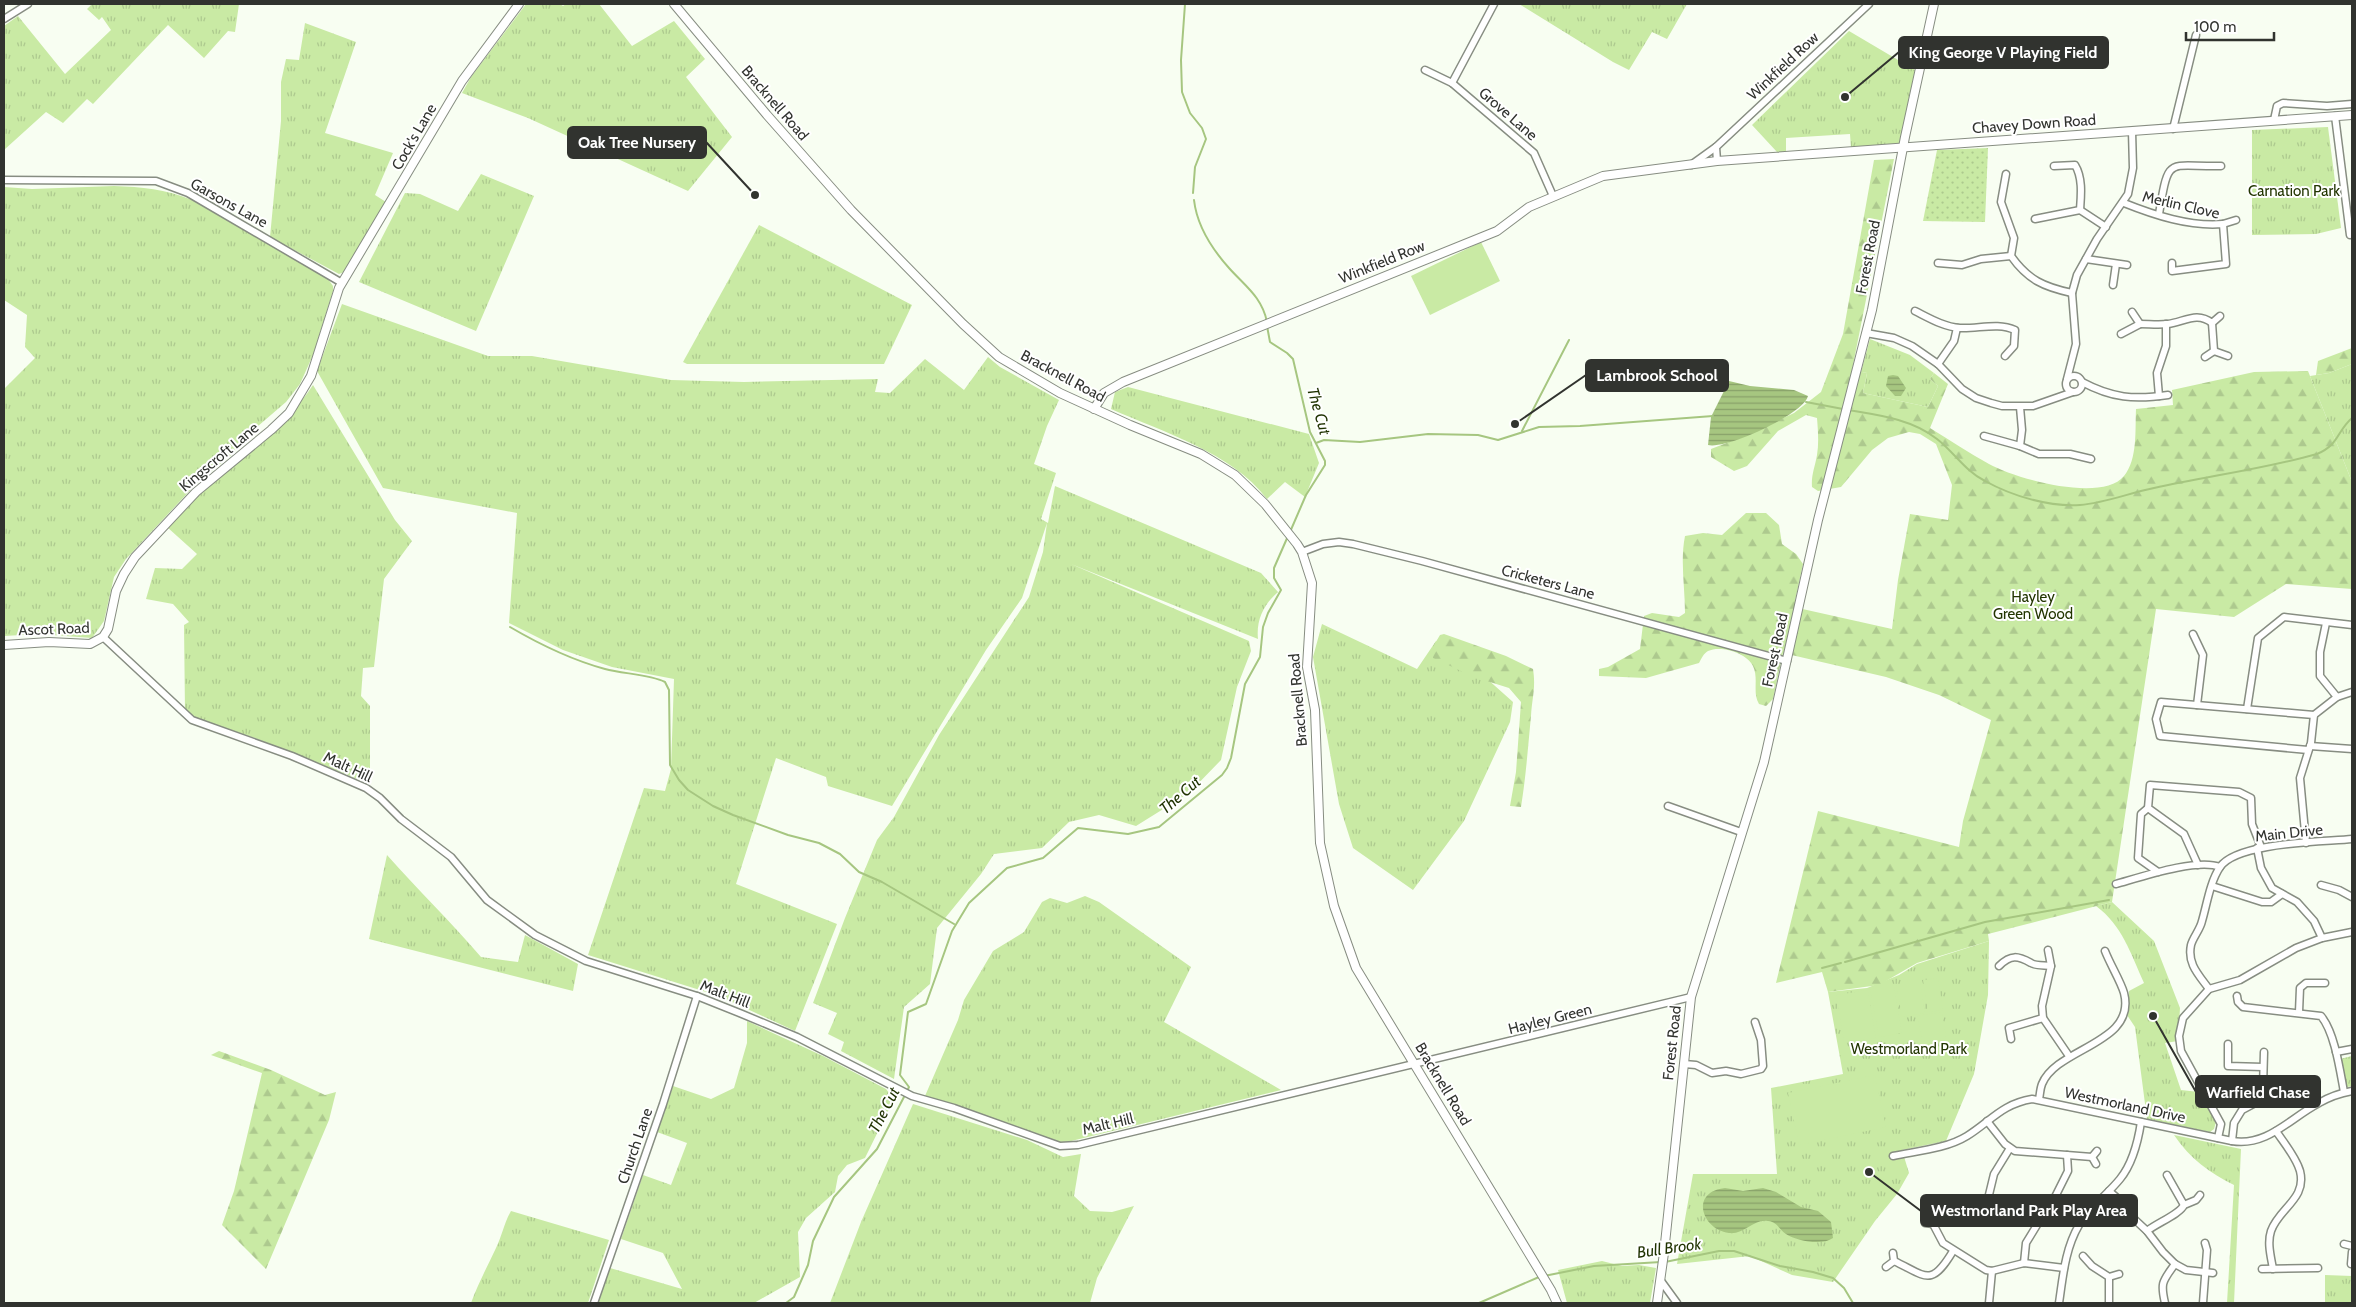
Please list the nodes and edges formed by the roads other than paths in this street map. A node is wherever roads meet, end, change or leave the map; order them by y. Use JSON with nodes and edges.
{"nodes":[{"id":1,"x":28,"y":4,"type":"edge"},
{"id":2,"x":519,"y":4,"type":"edge"},
{"id":3,"x":674,"y":4,"type":"edge"},
{"id":4,"x":1494,"y":4,"type":"edge"},
{"id":5,"x":1869,"y":4,"type":"edge"},
{"id":6,"x":1934,"y":4,"type":"edge"},
{"id":7,"x":4,"y":19,"type":"edge"},
{"id":8,"x":2196,"y":35,"type":"dead end"},
{"id":9,"x":1425,"y":70,"type":"dead end"},
{"id":10,"x":1452,"y":83,"type":"junction"},
{"id":11,"x":2352,"y":104,"type":"edge"},
{"id":12,"x":2352,"y":115,"type":"edge"},
{"id":13,"x":2335,"y":116,"type":"junction"},
{"id":14,"x":2274,"y":120,"type":"junction"},
{"id":15,"x":2173,"y":129,"type":"junction"},
{"id":16,"x":2132,"y":131,"type":"junction"},
{"id":17,"x":1716,"y":147,"type":"junction"},
{"id":18,"x":1903,"y":147,"type":"junction"},
{"id":19,"x":1717,"y":161,"type":"junction"},
{"id":20,"x":1690,"y":166,"type":"junction"},
{"id":21,"x":2054,"y":166,"type":"dead end"},
{"id":22,"x":2221,"y":166,"type":"dead end"},
{"id":23,"x":2006,"y":174,"type":"dead end"},
{"id":24,"x":4,"y":180,"type":"edge"},
{"id":25,"x":1553,"y":196,"type":"junction"},
{"id":26,"x":2124,"y":203,"type":"junction"},
{"id":27,"x":2080,"y":210,"type":"junction"},
{"id":28,"x":2159,"y":214,"type":"junction"},
{"id":29,"x":2035,"y":219,"type":"dead end"},
{"id":30,"x":2236,"y":220,"type":"dead end"},
{"id":31,"x":2223,"y":224,"type":"junction"},
{"id":32,"x":2106,"y":227,"type":"junction"},
{"id":33,"x":2350,"y":235,"type":"dead end"},
{"id":34,"x":2010,"y":256,"type":"junction"},
{"id":35,"x":2086,"y":259,"type":"junction"},
{"id":36,"x":2172,"y":262,"type":"dead end"},
{"id":37,"x":1938,"y":263,"type":"dead end"},
{"id":38,"x":2116,"y":264,"type":"junction"},
{"id":39,"x":2127,"y":265,"type":"dead end"},
{"id":40,"x":341,"y":286,"type":"junction"},
{"id":41,"x":2113,"y":286,"type":"dead end"},
{"id":42,"x":2072,"y":293,"type":"junction"},
{"id":43,"x":1915,"y":311,"type":"dead end"},
{"id":44,"x":2132,"y":312,"type":"dead end"},
{"id":45,"x":2220,"y":316,"type":"dead end"},
{"id":46,"x":2212,"y":323,"type":"junction"},
{"id":47,"x":2140,"y":324,"type":"junction"},
{"id":48,"x":2166,"y":324,"type":"junction"},
{"id":49,"x":1957,"y":328,"type":"junction"},
{"id":50,"x":1866,"y":333,"type":"junction"},
{"id":51,"x":2121,"y":334,"type":"dead end"},
{"id":52,"x":2214,"y":351,"type":"junction"},
{"id":53,"x":2005,"y":356,"type":"dead end"},
{"id":54,"x":2228,"y":356,"type":"dead end"},
{"id":55,"x":2205,"y":357,"type":"dead end"},
{"id":56,"x":2072,"y":362,"type":"junction"},
{"id":57,"x":1938,"y":364,"type":"junction"},
{"id":58,"x":2081,"y":380,"type":"junction"},
{"id":59,"x":2066,"y":382,"type":"junction"},
{"id":60,"x":2080,"y":390,"type":"junction"},
{"id":61,"x":2099,"y":390,"type":"junction"},
{"id":62,"x":2073,"y":392,"type":"junction"},
{"id":63,"x":2168,"y":395,"type":"dead end"},
{"id":64,"x":2159,"y":396,"type":"junction"},
{"id":65,"x":2053,"y":399,"type":"junction"},
{"id":66,"x":2020,"y":407,"type":"junction"},
{"id":67,"x":1094,"y":409,"type":"junction"},
{"id":68,"x":1984,"y":436,"type":"dead end"},
{"id":69,"x":2020,"y":446,"type":"junction"},
{"id":70,"x":2090,"y":459,"type":"dead end"},
{"id":71,"x":1302,"y":552,"type":"junction"},
{"id":72,"x":2326,"y":623,"type":"junction"},
{"id":73,"x":2352,"y":625,"type":"edge"},
{"id":74,"x":2193,"y":634,"type":"dead end"},
{"id":75,"x":103,"y":637,"type":"junction"},
{"id":76,"x":4,"y":646,"type":"edge"},
{"id":77,"x":1787,"y":661,"type":"junction"},
{"id":78,"x":2352,"y":692,"type":"edge"},
{"id":79,"x":2337,"y":697,"type":"junction"},
{"id":80,"x":2197,"y":705,"type":"junction"},
{"id":81,"x":2247,"y":709,"type":"junction"},
{"id":82,"x":2314,"y":715,"type":"junction"},
{"id":83,"x":2309,"y":748,"type":"junction"},
{"id":84,"x":2352,"y":749,"type":"edge"},
{"id":85,"x":1668,"y":806,"type":"dead end"},
{"id":86,"x":2148,"y":808,"type":"junction"},
{"id":87,"x":1741,"y":832,"type":"junction"},
{"id":88,"x":2352,"y":839,"type":"edge"},
{"id":89,"x":2306,"y":843,"type":"junction"},
{"id":90,"x":2259,"y":848,"type":"junction"},
{"id":91,"x":2198,"y":865,"type":"junction"},
{"id":92,"x":2220,"y":867,"type":"junction"},
{"id":93,"x":2158,"y":872,"type":"junction"},
{"id":94,"x":2116,"y":884,"type":"dead end"},
{"id":95,"x":2321,"y":885,"type":"dead end"},
{"id":96,"x":2212,"y":886,"type":"junction"},
{"id":97,"x":2282,"y":894,"type":"junction"},
{"id":98,"x":2352,"y":897,"type":"edge"},
{"id":99,"x":2352,"y":932,"type":"edge"},
{"id":100,"x":2322,"y":938,"type":"junction"},
{"id":101,"x":2048,"y":950,"type":"dead end"},
{"id":102,"x":2105,"y":951,"type":"dead end"},
{"id":103,"x":2000,"y":966,"type":"dead end"},
{"id":104,"x":2051,"y":966,"type":"junction"},
{"id":105,"x":2325,"y":983,"type":"dead end"},
{"id":106,"x":2209,"y":989,"type":"junction"},
{"id":107,"x":697,"y":996,"type":"junction"},
{"id":108,"x":2237,"y":996,"type":"dead end"},
{"id":109,"x":1691,"y":998,"type":"junction"},
{"id":110,"x":2299,"y":1012,"type":"junction"},
{"id":111,"x":2043,"y":1018,"type":"junction"},
{"id":112,"x":1755,"y":1022,"type":"dead end"},
{"id":113,"x":2011,"y":1039,"type":"dead end"},
{"id":114,"x":2228,"y":1044,"type":"dead end"},
{"id":115,"x":2352,"y":1049,"type":"edge"},
{"id":116,"x":2264,"y":1052,"type":"dead end"},
{"id":117,"x":2336,"y":1052,"type":"junction"},
{"id":118,"x":2069,"y":1056,"type":"junction"},
{"id":119,"x":1415,"y":1064,"type":"junction"},
{"id":120,"x":1684,"y":1064,"type":"junction"},
{"id":121,"x":2263,"y":1067,"type":"junction"},
{"id":122,"x":2352,"y":1091,"type":"edge"},
{"id":123,"x":2344,"y":1092,"type":"junction"},
{"id":124,"x":2039,"y":1099,"type":"junction"},
{"id":125,"x":2257,"y":1102,"type":"junction"},
{"id":126,"x":2265,"y":1107,"type":"dead end"},
{"id":127,"x":1987,"y":1121,"type":"junction"},
{"id":128,"x":2141,"y":1122,"type":"junction"},
{"id":129,"x":2276,"y":1131,"type":"junction"},
{"id":130,"x":2218,"y":1138,"type":"junction"},
{"id":131,"x":2232,"y":1141,"type":"junction"},
{"id":132,"x":2010,"y":1148,"type":"junction"},
{"id":133,"x":2097,"y":1151,"type":"dead end"},
{"id":134,"x":2067,"y":1155,"type":"junction"},
{"id":135,"x":1893,"y":1156,"type":"dead end"},
{"id":136,"x":2092,"y":1157,"type":"junction"},
{"id":137,"x":2096,"y":1164,"type":"dead end"},
{"id":138,"x":2167,"y":1175,"type":"dead end"},
{"id":139,"x":2109,"y":1191,"type":"junction"},
{"id":140,"x":2200,"y":1195,"type":"dead end"},
{"id":141,"x":2055,"y":1197,"type":"dead end"},
{"id":142,"x":1978,"y":1202,"type":"dead end"},
{"id":143,"x":1987,"y":1202,"type":"junction"},
{"id":144,"x":2184,"y":1205,"type":"junction"},
{"id":145,"x":1939,"y":1215,"type":"dead end"},
{"id":146,"x":1997,"y":1218,"type":"dead end"},
{"id":147,"x":2030,"y":1220,"type":"dead end"},
{"id":148,"x":1925,"y":1223,"type":"dead end"},
{"id":149,"x":1934,"y":1224,"type":"junction"},
{"id":150,"x":2147,"y":1231,"type":"junction"},
{"id":151,"x":2204,"y":1243,"type":"dead end"},
{"id":152,"x":2344,"y":1244,"type":"dead end"},
{"id":153,"x":2352,"y":1246,"type":"edge"},
{"id":154,"x":1953,"y":1251,"type":"junction"},
{"id":155,"x":2352,"y":1252,"type":"edge"},
{"id":156,"x":1893,"y":1253,"type":"dead end"},
{"id":157,"x":2083,"y":1256,"type":"dead end"},
{"id":158,"x":1894,"y":1262,"type":"junction"},
{"id":159,"x":2024,"y":1263,"type":"junction"},
{"id":160,"x":2175,"y":1264,"type":"junction"},
{"id":161,"x":2351,"y":1264,"type":"edge"},
{"id":162,"x":1886,"y":1267,"type":"dead end"},
{"id":163,"x":2064,"y":1268,"type":"junction"},
{"id":164,"x":2318,"y":1268,"type":"dead end"},
{"id":165,"x":2262,"y":1269,"type":"dead end"},
{"id":166,"x":2273,"y":1269,"type":"junction"},
{"id":167,"x":1992,"y":1271,"type":"junction"},
{"id":168,"x":2205,"y":1272,"type":"junction"},
{"id":169,"x":2213,"y":1273,"type":"dead end"},
{"id":170,"x":2119,"y":1274,"type":"dead end"},
{"id":171,"x":2109,"y":1277,"type":"junction"},
{"id":172,"x":1661,"y":1281,"type":"junction"},
{"id":173,"x":594,"y":1303,"type":"edge"},
{"id":174,"x":1556,"y":1303,"type":"edge"},
{"id":175,"x":1657,"y":1303,"type":"edge"},
{"id":176,"x":1677,"y":1303,"type":"edge"},
{"id":177,"x":1989,"y":1303,"type":"edge"},
{"id":178,"x":2059,"y":1303,"type":"edge"},
{"id":179,"x":2109,"y":1303,"type":"edge"},
{"id":180,"x":2164,"y":1303,"type":"edge"},
{"id":181,"x":2203,"y":1303,"type":"edge"}],
"edges":[{"from":1,"to":7,"type":"street"},
{"from":2,"to":40,"type":"main road","name":"Cock's Lane"},
{"from":3,"to":67,"type":"main road","name":"Bracknell Road"},
{"from":4,"to":10,"type":"street"},
{"from":5,"to":17,"type":"street","name":"Winkfield Row"},
{"from":6,"to":18,"type":"main road","name":"Forest Road"},
{"from":8,"to":15,"type":"street"},
{"from":9,"to":10,"type":"street","name":"Grove Lane"},
{"from":10,"to":25,"type":"street","name":"Grove Lane"},
{"from":11,"to":14,"type":"street"},
{"from":12,"to":13,"type":"main road","name":"Chavey Down Road"},
{"from":13,"to":14,"type":"main road","name":"Chavey Down Road"},
{"from":13,"to":33,"type":"street"},
{"from":14,"to":15,"type":"main road","name":"Chavey Down Road"},
{"from":15,"to":16,"type":"main road","name":"Chavey Down Road"},
{"from":16,"to":18,"type":"main road","name":"Chavey Down Road"},
{"from":16,"to":26,"type":"street"},
{"from":17,"to":19,"type":"street"},
{"from":17,"to":20,"type":"street","name":"Winkfield Row"},
{"from":18,"to":19,"type":"main road","name":"Chavey Down Road"},
{"from":18,"to":50,"type":"main road","name":"Forest Road"},
{"from":19,"to":20,"type":"main road","name":"Winkfield Row"},
{"from":20,"to":25,"type":"main road","name":"Winkfield Row"},
{"from":21,"to":27,"type":"street"},
{"from":22,"to":28,"type":"street"},
{"from":23,"to":34,"type":"street"},
{"from":24,"to":40,"type":"street","name":"Garsons Lane"},
{"from":25,"to":67,"type":"main road","name":"Winkfield Row"},
{"from":26,"to":28,"type":"street","name":"Merlin Clove"},
{"from":26,"to":32,"type":"street"},
{"from":27,"to":29,"type":"street"},
{"from":27,"to":32,"type":"street"},
{"from":28,"to":31,"type":"street","name":"Merlin Clove"},
{"from":30,"to":31,"type":"street"},
{"from":31,"to":36,"type":"street","name":"Merlin Clove"},
{"from":32,"to":35,"type":"street"},
{"from":34,"to":37,"type":"street"},
{"from":34,"to":42,"type":"street"},
{"from":35,"to":38,"type":"street"},
{"from":35,"to":42,"type":"street"},
{"from":38,"to":39,"type":"street"},
{"from":38,"to":41,"type":"street"},
{"from":40,"to":75,"type":"main road","name":"Kingscroft Lane"},
{"from":42,"to":56,"type":"street"},
{"from":43,"to":49,"type":"street"},
{"from":44,"to":47,"type":"street"},
{"from":45,"to":46,"type":"street"},
{"from":46,"to":48,"type":"street"},
{"from":46,"to":52,"type":"street"},
{"from":47,"to":48,"type":"street"},
{"from":47,"to":51,"type":"street"},
{"from":48,"to":64,"type":"street"},
{"from":49,"to":53,"type":"street"},
{"from":49,"to":57,"type":"street"},
{"from":50,"to":57,"type":"street"},
{"from":50,"to":77,"type":"main road","name":"Forest Road"},
{"from":52,"to":54,"type":"street"},
{"from":52,"to":55,"type":"street"},
{"from":56,"to":58,"type":"street"},
{"from":56,"to":59,"type":"street"},
{"from":57,"to":66,"type":"street"},
{"from":58,"to":59,"type":"street"},
{"from":58,"to":60,"type":"street"},
{"from":58,"to":61,"type":"street"},
{"from":59,"to":62,"type":"street"},
{"from":59,"to":65,"type":"street"},
{"from":60,"to":61,"type":"street"},
{"from":60,"to":62,"type":"street"},
{"from":61,"to":64,"type":"street"},
{"from":62,"to":65,"type":"street"},
{"from":63,"to":64,"type":"street"},
{"from":65,"to":66,"type":"street"},
{"from":66,"to":69,"type":"street"},
{"from":67,"to":71,"type":"main road","name":"Bracknell Road"},
{"from":68,"to":69,"type":"street"},
{"from":69,"to":70,"type":"street"},
{"from":71,"to":77,"type":"street","name":"Cricketers Lane"},
{"from":71,"to":119,"type":"main road","name":"Bracknell Road"},
{"from":72,"to":73,"type":"street"},
{"from":72,"to":79,"type":"street"},
{"from":72,"to":81,"type":"street"},
{"from":74,"to":80,"type":"street"},
{"from":75,"to":76,"type":"main road","name":"Ascot Road"},
{"from":75,"to":107,"type":"street","name":"Malt Hill"},
{"from":77,"to":87,"type":"main road","name":"Forest Road"},
{"from":78,"to":79,"type":"street"},
{"from":79,"to":82,"type":"street"},
{"from":80,"to":81,"type":"street"},
{"from":80,"to":83,"type":"street"},
{"from":81,"to":82,"type":"street"},
{"from":82,"to":83,"type":"street"},
{"from":83,"to":84,"type":"street"},
{"from":83,"to":89,"type":"street"},
{"from":85,"to":87,"type":"street"},
{"from":86,"to":90,"type":"street"},
{"from":86,"to":91,"type":"street"},
{"from":86,"to":93,"type":"street"},
{"from":87,"to":109,"type":"main road","name":"Forest Road"},
{"from":88,"to":89,"type":"street","name":"Main Drive"},
{"from":89,"to":90,"type":"street","name":"Main Drive"},
{"from":90,"to":92,"type":"street","name":"Main Drive"},
{"from":90,"to":97,"type":"street"},
{"from":91,"to":92,"type":"street"},
{"from":91,"to":93,"type":"street"},
{"from":92,"to":96,"type":"street"},
{"from":93,"to":94,"type":"street"},
{"from":95,"to":98,"type":"street"},
{"from":96,"to":97,"type":"street"},
{"from":96,"to":106,"type":"street"},
{"from":97,"to":100,"type":"street"},
{"from":99,"to":100,"type":"street"},
{"from":100,"to":106,"type":"street"},
{"from":101,"to":104,"type":"street"},
{"from":102,"to":118,"type":"street"},
{"from":103,"to":104,"type":"street"},
{"from":104,"to":111,"type":"street"},
{"from":105,"to":110,"type":"street"},
{"from":106,"to":130,"type":"street"},
{"from":107,"to":119,"type":"street","name":"Malt Hill"},
{"from":107,"to":173,"type":"street","name":"Church Lane"},
{"from":108,"to":110,"type":"street"},
{"from":109,"to":119,"type":"street","name":"Hayley Green"},
{"from":109,"to":120,"type":"main road","name":"Forest Road"},
{"from":110,"to":117,"type":"street"},
{"from":111,"to":113,"type":"street"},
{"from":111,"to":118,"type":"street"},
{"from":112,"to":120,"type":"street"},
{"from":114,"to":121,"type":"street"},
{"from":115,"to":117,"type":"street"},
{"from":116,"to":121,"type":"street"},
{"from":117,"to":123,"type":"street"},
{"from":118,"to":124,"type":"street"},
{"from":119,"to":174,"type":"main road","name":"Bracknell Road"},
{"from":120,"to":172,"type":"main road","name":"Forest Road"},
{"from":121,"to":125,"type":"street"},
{"from":122,"to":123,"type":"street","name":"Westmorland Drive"},
{"from":123,"to":129,"type":"street","name":"Westmorland Drive"},
{"from":124,"to":127,"type":"street","name":"Westmorland Drive"},
{"from":124,"to":128,"type":"street","name":"Westmorland Drive"},
{"from":125,"to":126,"type":"street"},
{"from":125,"to":131,"type":"street"},
{"from":127,"to":132,"type":"street"},
{"from":127,"to":135,"type":"street","name":"Westmorland Drive"},
{"from":128,"to":130,"type":"street","name":"Westmorland Drive"},
{"from":128,"to":139,"type":"street"},
{"from":129,"to":131,"type":"street","name":"Westmorland Drive"},
{"from":129,"to":166,"type":"street"},
{"from":130,"to":131,"type":"street","name":"Westmorland Drive"},
{"from":132,"to":134,"type":"street"},
{"from":132,"to":143,"type":"street"},
{"from":133,"to":136,"type":"street"},
{"from":134,"to":136,"type":"street"},
{"from":134,"to":141,"type":"street"},
{"from":136,"to":137,"type":"street"},
{"from":138,"to":144,"type":"street"},
{"from":139,"to":150,"type":"street"},
{"from":139,"to":163,"type":"street"},
{"from":140,"to":144,"type":"street"},
{"from":142,"to":143,"type":"street"},
{"from":143,"to":146,"type":"street"},
{"from":144,"to":150,"type":"street"},
{"from":145,"to":149,"type":"street"},
{"from":147,"to":159,"type":"street"},
{"from":148,"to":149,"type":"street"},
{"from":149,"to":154,"type":"street"},
{"from":150,"to":160,"type":"street"},
{"from":151,"to":168,"type":"street"},
{"from":152,"to":153,"type":"street"},
{"from":154,"to":158,"type":"street"},
{"from":154,"to":167,"type":"street"},
{"from":155,"to":161,"type":"street"},
{"from":156,"to":158,"type":"street"},
{"from":157,"to":171,"type":"street"},
{"from":158,"to":162,"type":"street"},
{"from":159,"to":163,"type":"street"},
{"from":159,"to":167,"type":"street"},
{"from":160,"to":168,"type":"street"},
{"from":160,"to":180,"type":"street"},
{"from":163,"to":178,"type":"street"},
{"from":164,"to":166,"type":"street"},
{"from":165,"to":166,"type":"street"},
{"from":167,"to":177,"type":"street"},
{"from":168,"to":169,"type":"street"},
{"from":168,"to":181,"type":"street"},
{"from":170,"to":171,"type":"street"},
{"from":171,"to":179,"type":"street"},
{"from":172,"to":175,"type":"main road","name":"Forest Road"},
{"from":172,"to":176,"type":"street"}]}
